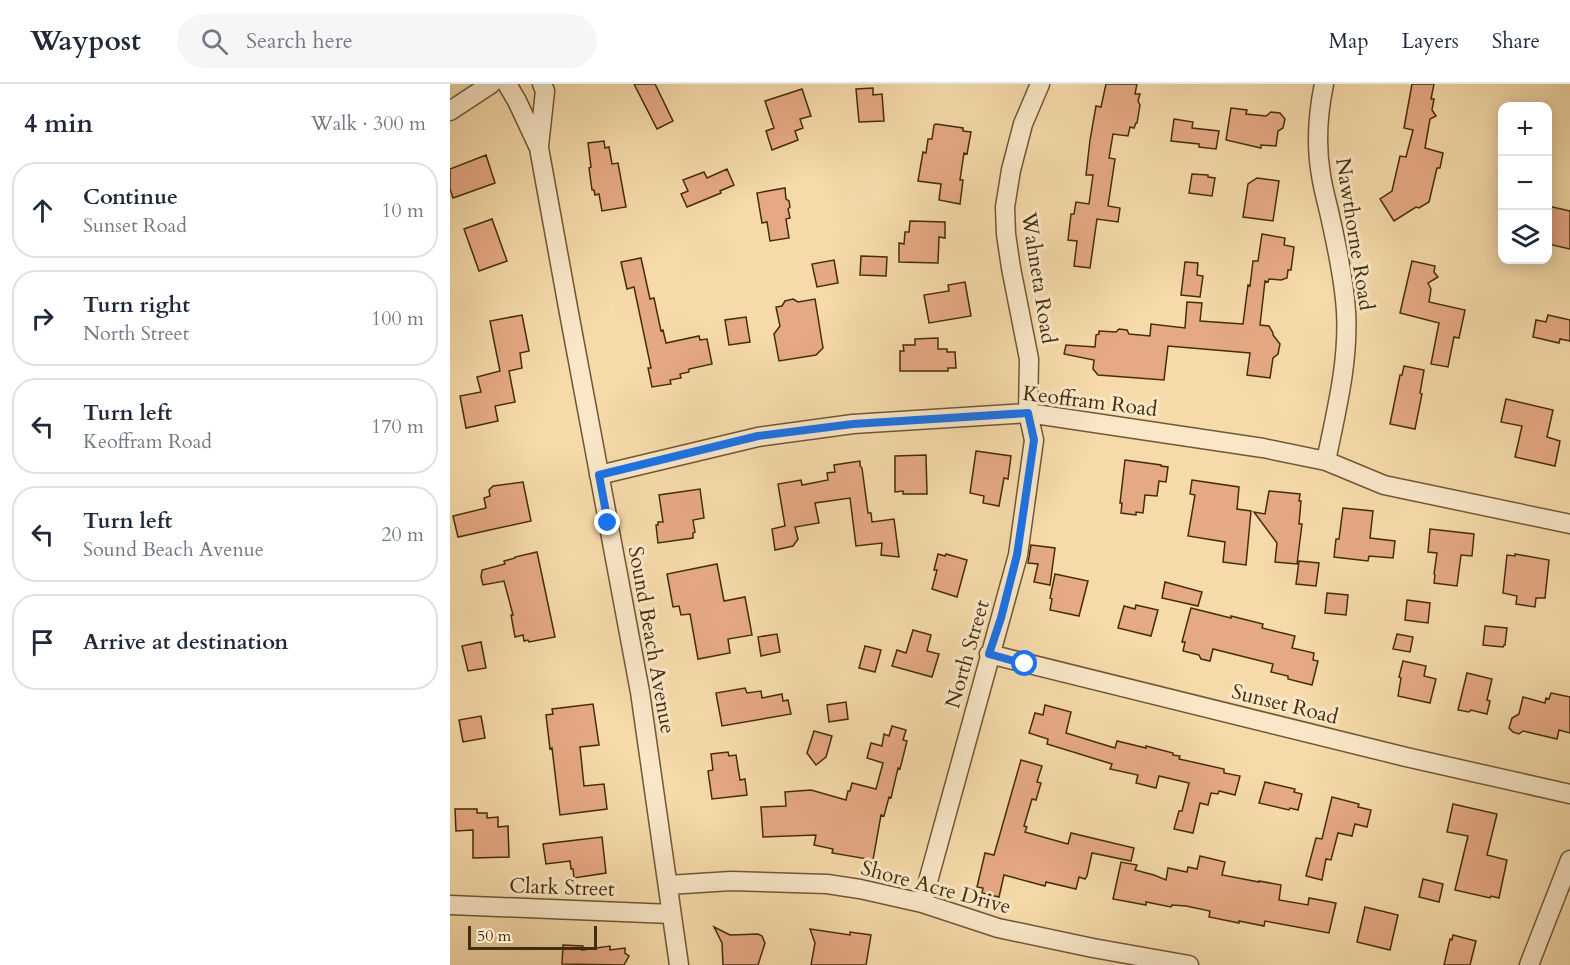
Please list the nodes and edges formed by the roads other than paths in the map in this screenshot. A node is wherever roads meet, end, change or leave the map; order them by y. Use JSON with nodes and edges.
{"nodes":[{"id":1,"x":491,"y":84,"type":"edge"},
{"id":2,"x":507,"y":84,"type":"edge"},
{"id":3,"x":542,"y":84,"type":"edge"},
{"id":4,"x":1040,"y":84,"type":"edge"},
{"id":5,"x":1324,"y":84,"type":"edge"},
{"id":6,"x":450,"y":111,"type":"edge"},
{"id":7,"x":539,"y":148,"type":"junction"},
{"id":8,"x":1028,"y":413,"type":"junction"},
{"id":9,"x":1326,"y":461,"type":"junction"},
{"id":10,"x":599,"y":475,"type":"junction"},
{"id":11,"x":1570,"y":524,"type":"edge"},
{"id":12,"x":989,"y":654,"type":"junction"},
{"id":13,"x":1570,"y":794,"type":"edge"},
{"id":14,"x":1570,"y":860,"type":"edge"},
{"id":15,"x":668,"y":885,"type":"junction"},
{"id":16,"x":922,"y":903,"type":"junction"},
{"id":17,"x":450,"y":905,"type":"edge"},
{"id":18,"x":671,"y":914,"type":"junction"},
{"id":19,"x":679,"y":965,"type":"edge"},
{"id":20,"x":1189,"y":965,"type":"edge"},
{"id":21,"x":1529,"y":965,"type":"edge"}],
"edges":[{"from":1,"to":6,"type":"street"},
{"from":2,"to":7,"type":"street","name":"Sound Beach Avenue"},
{"from":3,"to":7,"type":"street","name":"Sound Beach Avenue"},
{"from":4,"to":8,"type":"street","name":"Wahneta Road"},
{"from":5,"to":9,"type":"street","name":"Nawthorne Road"},
{"from":7,"to":10,"type":"street","name":"Sound Beach Avenue"},
{"from":8,"to":9,"type":"street","name":"Keoffram Road"},
{"from":8,"to":10,"type":"street","name":"Keoffram Road"},
{"from":8,"to":12,"type":"street","name":"North Street"},
{"from":9,"to":11,"type":"street","name":"Keoffram Road"},
{"from":10,"to":15,"type":"street","name":"Sound Beach Avenue"},
{"from":12,"to":13,"type":"street","name":"Sunset Road"},
{"from":12,"to":16,"type":"street","name":"North Street"},
{"from":14,"to":21,"type":"street"},
{"from":15,"to":16,"type":"street","name":"Shore Acre Drive"},
{"from":15,"to":18,"type":"street","name":"Sound Beach Avenue"},
{"from":16,"to":20,"type":"street","name":"Shore Acre Drive"},
{"from":17,"to":18,"type":"street","name":"Clark Street"},
{"from":18,"to":19,"type":"street","name":"Sound Beach Avenue"}]}
